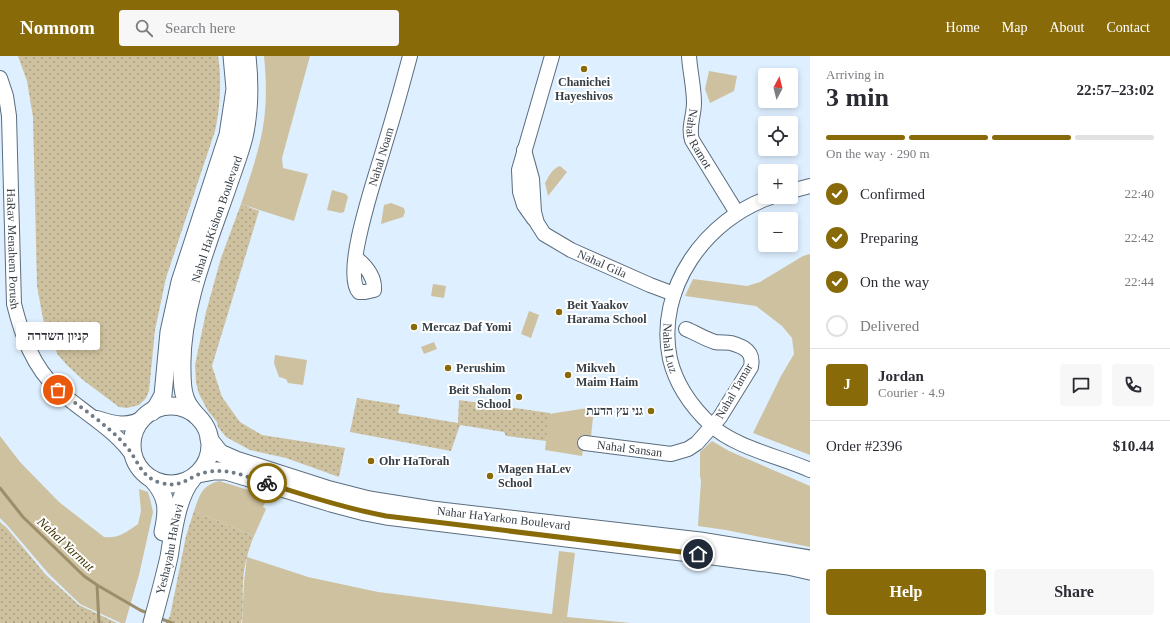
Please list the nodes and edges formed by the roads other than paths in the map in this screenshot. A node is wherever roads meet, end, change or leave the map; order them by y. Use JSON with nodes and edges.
{"nodes":[{"id":1,"x":232,"y":56,"type":"edge"},
{"id":2,"x":248,"y":56,"type":"edge"},
{"id":3,"x":410,"y":56,"type":"edge"},
{"id":4,"x":552,"y":56,"type":"edge"},
{"id":5,"x":689,"y":56,"type":"edge"},
{"id":6,"x":0,"y":78,"type":"edge"},
{"id":7,"x":810,"y":186,"type":"edge"},
{"id":8,"x":798,"y":189,"type":"edge"},
{"id":9,"x":758,"y":202,"type":"edge"},
{"id":10,"x":737,"y":213,"type":"junction"},
{"id":11,"x":674,"y":294,"type":"junction"},
{"id":12,"x":373,"y":297,"type":"dead end"},
{"id":13,"x":686,"y":329,"type":"dead end"},
{"id":14,"x":148,"y":414,"type":"junction"},
{"id":15,"x":91,"y":416,"type":"junction"},
{"id":16,"x":198,"y":417,"type":"junction"},
{"id":17,"x":712,"y":426,"type":"junction"},
{"id":18,"x":209,"y":439,"type":"junction"},
{"id":19,"x":585,"y":443,"type":"dead end"},
{"id":20,"x":135,"y":459,"type":"junction"},
{"id":21,"x":810,"y":470,"type":"edge"},
{"id":22,"x":195,"y":476,"type":"junction"},
{"id":23,"x":152,"y":479,"type":"junction"},
{"id":24,"x":166,"y":542,"type":"junction"},
{"id":25,"x":810,"y":559,"type":"edge"},
{"id":26,"x":810,"y":571,"type":"edge"},
{"id":27,"x":141,"y":623,"type":"edge"},
{"id":28,"x":152,"y":623,"type":"edge"}],
"edges":[{"from":1,"to":14,"type":"main road","name":"Nahal HaKishon Boulevard"},
{"from":2,"to":16,"type":"main road","name":"Nahal HaKishon Boulevard"},
{"from":3,"to":12,"type":"street","name":"Nahal Noam"},
{"from":4,"to":11,"type":"street","name":"Nahal Gila"},
{"from":5,"to":10,"type":"street","name":"Nahal Ramot"},
{"from":6,"to":15,"type":"street","name":"HaRav Menahem Porush"},
{"from":7,"to":8,"type":"street"},
{"from":9,"to":10,"type":"street","name":"Nahal Luz"},
{"from":10,"to":11,"type":"street","name":"Nahal Luz"},
{"from":11,"to":17,"type":"street","name":"Nahal Luz"},
{"from":13,"to":17,"type":"street","name":"Nahal Tamar"},
{"from":14,"to":15,"type":"street","name":"HaRav Menahem Porush"},
{"from":14,"to":16,"type":"main road"},
{"from":14,"to":20,"type":"main road"},
{"from":15,"to":20,"type":"street","name":"HaRav Menahem Porush"},
{"from":16,"to":18,"type":"main road"},
{"from":17,"to":19,"type":"street","name":"Nahal Sansan"},
{"from":17,"to":21,"type":"street","name":"Nahal Luz"},
{"from":18,"to":22,"type":"main road"},
{"from":18,"to":25,"type":"main road","name":"Nahar HaYarkon Boulevard"},
{"from":20,"to":23,"type":"main road"},
{"from":22,"to":23,"type":"main road"},
{"from":22,"to":24,"type":"main road","name":"Yeshayahu HaNavi"},
{"from":22,"to":26,"type":"main road","name":"Nahar HaYarkon Boulevard"},
{"from":23,"to":24,"type":"main road","name":"Yeshayahu HaNavi"},
{"from":24,"to":27,"type":"main road","name":"Yeshayahu HaNavi"},
{"from":24,"to":28,"type":"main road","name":"Yeshayahu HaNavi"}]}
